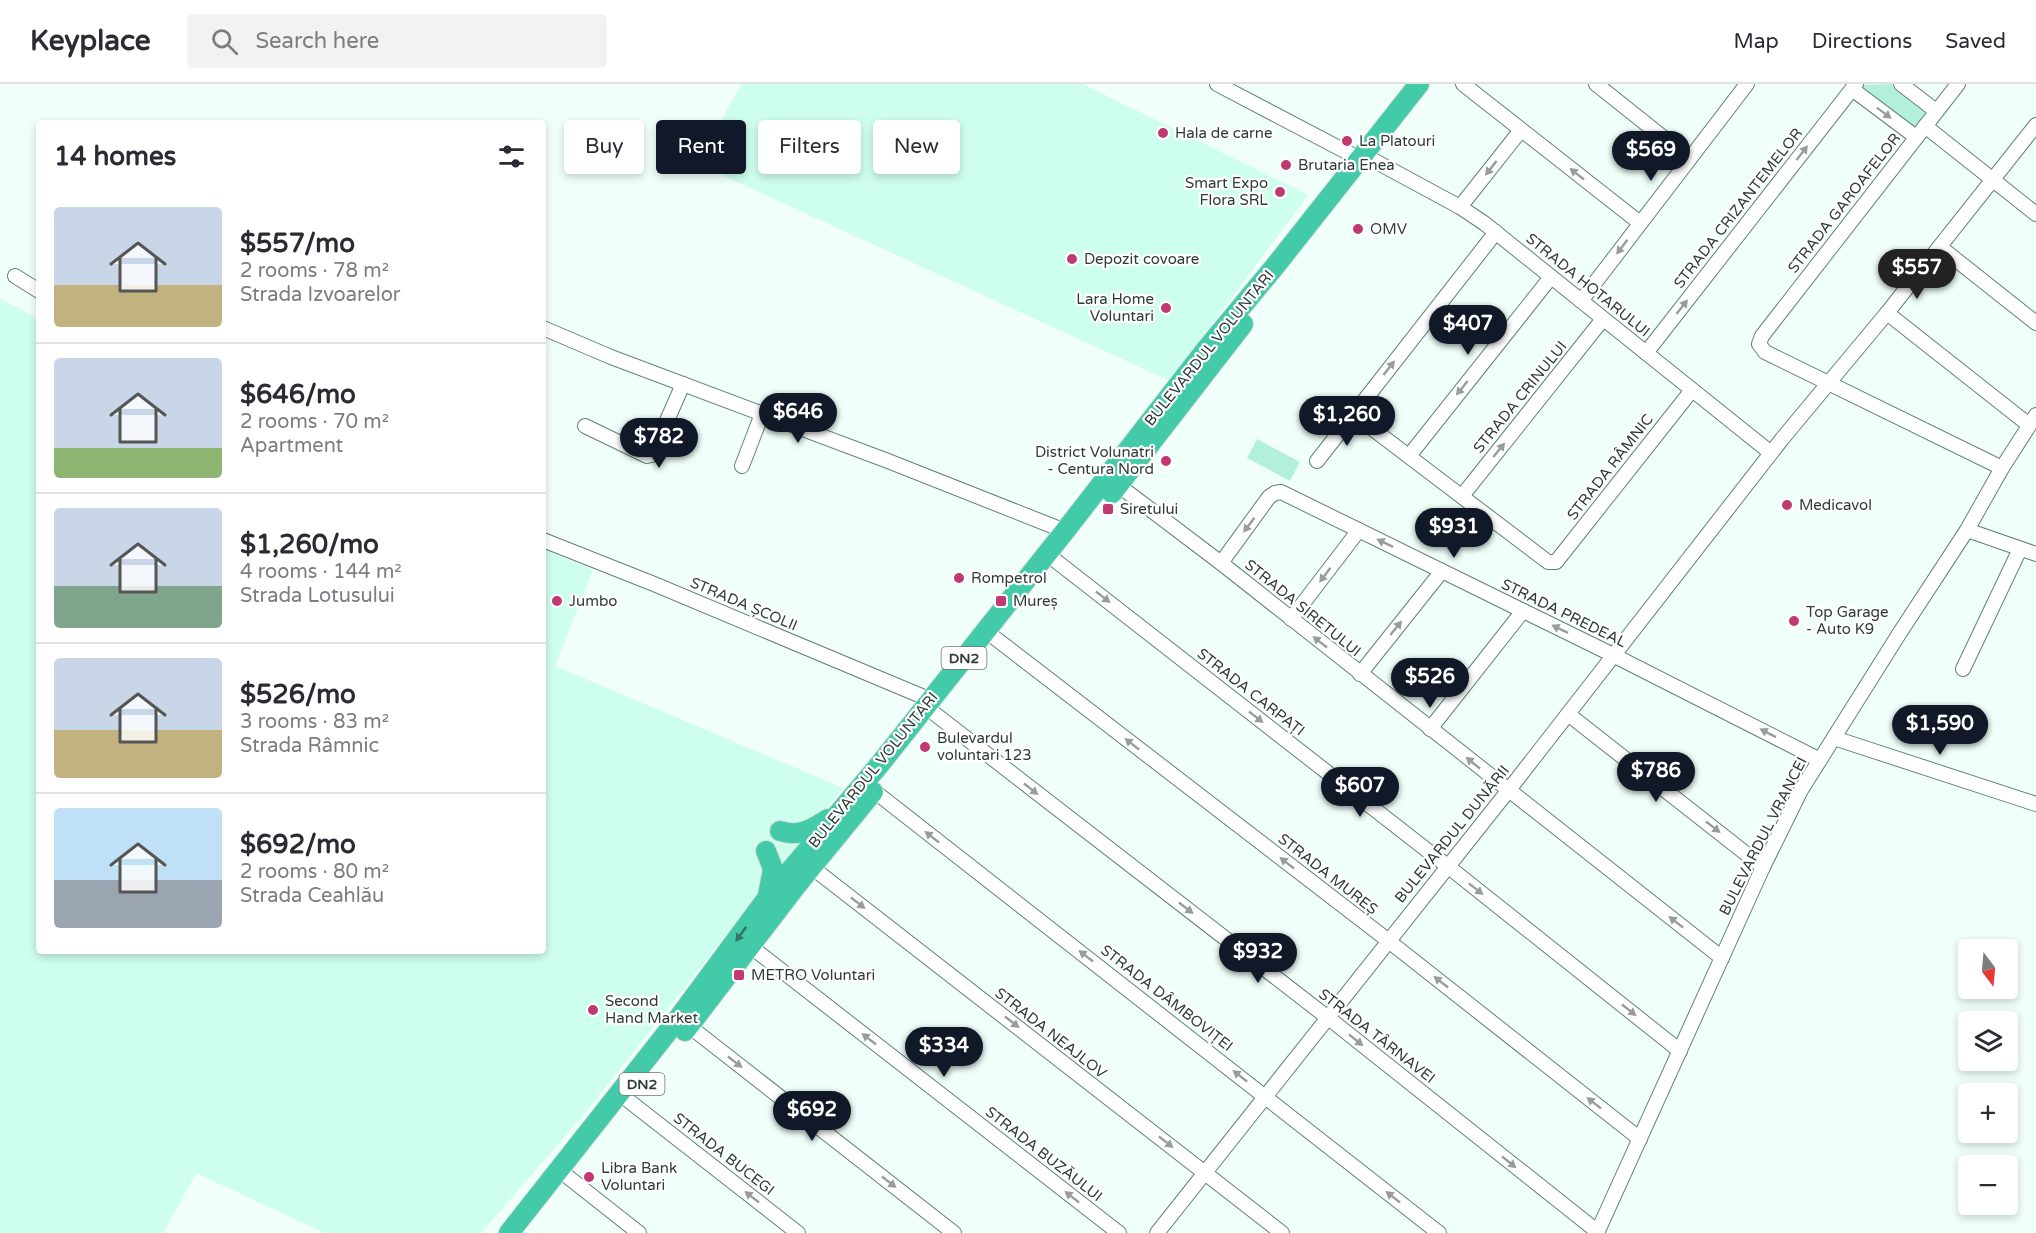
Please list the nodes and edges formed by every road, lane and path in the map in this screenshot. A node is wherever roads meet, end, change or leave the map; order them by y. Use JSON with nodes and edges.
{"nodes":[{"id":1,"x":1217,"y":84,"type":"edge"},
{"id":2,"x":1419,"y":84,"type":"edge"},
{"id":3,"x":1432,"y":84,"type":"edge"},
{"id":4,"x":1463,"y":84,"type":"edge"},
{"id":5,"x":1596,"y":84,"type":"edge"},
{"id":6,"x":1901,"y":84,"type":"edge"},
{"id":7,"x":1958,"y":84,"type":"edge"},
{"id":8,"x":1739,"y":87,"type":"edge"},
{"id":9,"x":1854,"y":87,"type":"edge"},
{"id":10,"x":1936,"y":111,"type":"junction"},
{"id":11,"x":2036,"y":125,"type":"edge"},
{"id":12,"x":1925,"y":126,"type":"junction"},
{"id":13,"x":1521,"y":130,"type":"junction"},
{"id":14,"x":1916,"y":137,"type":"junction"},
{"id":15,"x":1689,"y":158,"type":"junction"},
{"id":16,"x":1366,"y":160,"type":"junction"},
{"id":17,"x":1992,"y":180,"type":"junction"},
{"id":18,"x":1460,"y":207,"type":"junction"},
{"id":19,"x":2036,"y":214,"type":"edge"},
{"id":20,"x":1640,"y":223,"type":"junction"},
{"id":21,"x":1496,"y":232,"type":"junction"},
{"id":22,"x":1940,"y":247,"type":"junction"},
{"id":23,"x":15,"y":276,"type":"dead end"},
{"id":24,"x":1551,"y":277,"type":"junction"},
{"id":25,"x":36,"y":289,"type":"edge"},
{"id":26,"x":1581,"y":301,"type":"junction"},
{"id":27,"x":1887,"y":314,"type":"junction"},
{"id":28,"x":1604,"y":319,"type":"junction"},
{"id":29,"x":2036,"y":323,"type":"edge"},
{"id":30,"x":546,"y":329,"type":"edge"},
{"id":31,"x":1646,"y":353,"type":"junction"},
{"id":32,"x":1828,"y":383,"type":"junction"},
{"id":33,"x":683,"y":384,"type":"junction"},
{"id":34,"x":1692,"y":390,"type":"junction"},
{"id":35,"x":762,"y":414,"type":"junction"},
{"id":36,"x":1353,"y":414,"type":"junction"},
{"id":37,"x":2032,"y":420,"type":"edge"},
{"id":38,"x":585,"y":426,"type":"dead end"},
{"id":39,"x":1771,"y":453,"type":"junction"},
{"id":40,"x":1409,"y":456,"type":"junction"},
{"id":41,"x":1317,"y":461,"type":"dead end"},
{"id":42,"x":742,"y":466,"type":"dead end"},
{"id":43,"x":2002,"y":468,"type":"junction"},
{"id":44,"x":1118,"y":485,"type":"junction"},
{"id":45,"x":1462,"y":496,"type":"junction"},
{"id":46,"x":1359,"y":530,"type":"junction"},
{"id":47,"x":1967,"y":530,"type":"junction"},
{"id":48,"x":1065,"y":531,"type":"junction"},
{"id":49,"x":546,"y":541,"type":"edge"},
{"id":50,"x":2020,"y":549,"type":"junction"},
{"id":51,"x":2036,"y":554,"type":"edge"},
{"id":52,"x":1056,"y":561,"type":"junction"},
{"id":53,"x":1221,"y":563,"type":"junction"},
{"id":54,"x":1442,"y":571,"type":"junction"},
{"id":55,"x":1522,"y":611,"type":"junction"},
{"id":56,"x":1291,"y":619,"type":"junction"},
{"id":57,"x":995,"y":638,"type":"junction"},
{"id":58,"x":1613,"y":655,"type":"junction"},
{"id":59,"x":1964,"y":669,"type":"dead end"},
{"id":60,"x":1360,"y":674,"type":"junction"},
{"id":61,"x":933,"y":707,"type":"junction"},
{"id":62,"x":1568,"y":714,"type":"junction"},
{"id":63,"x":1430,"y":729,"type":"junction"},
{"id":64,"x":1834,"y":738,"type":"junction"},
{"id":65,"x":1820,"y":760,"type":"junction"},
{"id":66,"x":874,"y":791,"type":"junction"},
{"id":67,"x":1508,"y":791,"type":"junction"},
{"id":68,"x":2036,"y":804,"type":"edge"},
{"id":69,"x":838,"y":813,"type":"junction"},
{"id":70,"x":780,"y":831,"type":"dead end"},
{"id":71,"x":766,"y":851,"type":"dead end"},
{"id":72,"x":806,"y":863,"type":"junction"},
{"id":73,"x":1447,"y":866,"type":"junction"},
{"id":74,"x":1763,"y":867,"type":"junction"},
{"id":75,"x":768,"y":897,"type":"junction"},
{"id":76,"x":1388,"y":941,"type":"junction"},
{"id":77,"x":750,"y":946,"type":"junction"},
{"id":78,"x":1722,"y":958,"type":"junction"},
{"id":79,"x":1327,"y":1017,"type":"junction"},
{"id":80,"x":689,"y":1026,"type":"junction"},
{"id":81,"x":1680,"y":1051,"type":"junction"},
{"id":82,"x":1265,"y":1095,"type":"junction"},
{"id":83,"x":629,"y":1101,"type":"junction"},
{"id":84,"x":1640,"y":1139,"type":"junction"},
{"id":85,"x":1204,"y":1173,"type":"junction"},
{"id":86,"x":568,"y":1177,"type":"junction"},
{"id":87,"x":509,"y":1233,"type":"edge"},
{"id":88,"x":524,"y":1233,"type":"edge"},
{"id":89,"x":639,"y":1233,"type":"edge"},
{"id":90,"x":798,"y":1233,"type":"edge"},
{"id":91,"x":954,"y":1233,"type":"edge"},
{"id":92,"x":1119,"y":1233,"type":"edge"},
{"id":93,"x":1157,"y":1233,"type":"edge"},
{"id":94,"x":1282,"y":1233,"type":"edge"},
{"id":95,"x":1439,"y":1233,"type":"edge"},
{"id":96,"x":1598,"y":1233,"type":"edge"}],
"edges":[{"from":1,"to":16,"type":"street","name":"STRADA HOTARULUI"},
{"from":2,"to":16,"type":"highway","name":"BULEVARDUL VOLUNTARI","number":"DN2"},
{"from":3,"to":16,"type":"highway","name":"BULEVARDUL VOLUNTARI","number":"DN2"},
{"from":4,"to":13,"type":"street"},
{"from":5,"to":15,"type":"street"},
{"from":6,"to":10,"type":"street"},
{"from":7,"to":10,"type":"street","name":"STRADA GAROAFELOR"},
{"from":8,"to":15,"type":"street"},
{"from":9,"to":14,"type":"street","one_way":true},
{"from":31,"to":9,"type":"street","name":"STRADA CRIZANTEMELOR","one_way":true},
{"from":10,"to":12,"type":"street","name":"STRADA GAROAFELOR"},
{"from":11,"to":17,"type":"street","name":"BULEVARDUL DUNĂRII"},
{"from":12,"to":14,"type":"street","name":"STRADA GAROAFELOR"},
{"from":12,"to":17,"type":"street"},
{"from":13,"to":18,"type":"street","one_way":true},
{"from":20,"to":13,"type":"street","one_way":true},
{"from":14,"to":32,"type":"street","name":"STRADA GAROAFELOR"},
{"from":15,"to":20,"type":"street"},
{"from":16,"to":18,"type":"street","name":"STRADA HOTARULUI"},
{"from":16,"to":44,"type":"highway","name":"BULEVARDUL VOLUNTARI","number":"DN2"},
{"from":16,"to":48,"type":"highway","name":"BULEVARDUL VOLUNTARI","number":"DN2"},
{"from":17,"to":19,"type":"street"},
{"from":17,"to":22,"type":"street","name":"BULEVARDUL DUNĂRII"},
{"from":18,"to":21,"type":"street","name":"STRADA HOTARULUI"},
{"from":20,"to":26,"type":"street","one_way":true},
{"from":21,"to":24,"type":"street","name":"STRADA HOTARULUI"},
{"from":36,"to":21,"type":"street","one_way":true},
{"from":22,"to":27,"type":"street","name":"BULEVARDUL DUNĂRII"},
{"from":22,"to":29,"type":"street"},
{"from":23,"to":25,"type":"street"},
{"from":24,"to":26,"type":"street","name":"STRADA HOTARULUI"},
{"from":24,"to":40,"type":"street","one_way":true},
{"from":26,"to":28,"type":"street","name":"STRADA HOTARULUI"},
{"from":27,"to":32,"type":"street","name":"BULEVARDUL DUNĂRII"},
{"from":27,"to":37,"type":"street"},
{"from":28,"to":31,"type":"street","name":"STRADA HOTARULUI"},
{"from":45,"to":28,"type":"street","name":"STRADA CRINULUI","one_way":true},
{"from":30,"to":33,"type":"street"},
{"from":31,"to":34,"type":"street","name":"STRADA HOTARULUI"},
{"from":32,"to":39,"type":"street","name":"BULEVARDUL DUNĂRII"},
{"from":32,"to":43,"type":"street"},
{"from":33,"to":35,"type":"street"},
{"from":33,"to":38,"type":"street"},
{"from":34,"to":39,"type":"street","name":"STRADA HOTARULUI"},
{"from":34,"to":45,"type":"street","name":"STRADA RÂMNIC"},
{"from":35,"to":42,"type":"street"},
{"from":35,"to":48,"type":"street"},
{"from":36,"to":40,"type":"street"},
{"from":36,"to":41,"type":"street"},
{"from":37,"to":43,"type":"street","name":"BULEVARDUL VRANCEI"},
{"from":39,"to":58,"type":"street","name":"BULEVARDUL DUNĂRII"},
{"from":40,"to":45,"type":"street"},
{"from":43,"to":47,"type":"street","name":"BULEVARDUL VRANCEI"},
{"from":44,"to":52,"type":"highway","name":"BULEVARDUL VOLUNTARI","number":"DN2"},
{"from":44,"to":53,"type":"street","name":"STRADA SIRETULUI"},
{"from":46,"to":53,"type":"street","name":"STRADA PREDEAL","one_way":true},
{"from":54,"to":46,"type":"street","name":"STRADA PREDEAL","one_way":true},
{"from":46,"to":56,"type":"street","one_way":true},
{"from":47,"to":50,"type":"street"},
{"from":47,"to":64,"type":"street","name":"BULEVARDUL VRANCEI"},
{"from":48,"to":61,"type":"highway","name":"BULEVARDUL VOLUNTARI","number":"DN2"},
{"from":49,"to":61,"type":"street","name":"STRADA ȘCOLII"},
{"from":50,"to":51,"type":"street"},
{"from":50,"to":59,"type":"street"},
{"from":52,"to":57,"type":"highway","name":"BULEVARDUL VOLUNTARI","number":"DN2"},
{"from":52,"to":73,"type":"street","name":"STRADA CARPAȚI","one_way":true},
{"from":53,"to":56,"type":"street","name":"STRADA SIRETULUI"},
{"from":54,"to":55,"type":"street","name":"STRADA PREDEAL"},
{"from":60,"to":54,"type":"street","one_way":true},
{"from":58,"to":55,"type":"street","name":"STRADA PREDEAL","one_way":true},
{"from":55,"to":63,"type":"street"},
{"from":60,"to":56,"type":"street","name":"STRADA SIRETULUI","one_way":true},
{"from":57,"to":61,"type":"highway","name":"BULEVARDUL VOLUNTARI","number":"DN2"},
{"from":76,"to":57,"type":"street","name":"STRADA MUREȘ","one_way":true},
{"from":58,"to":62,"type":"street","name":"BULEVARDUL DUNĂRII"},
{"from":65,"to":58,"type":"street","name":"STRADA PREDEAL","one_way":true},
{"from":60,"to":63,"type":"street","name":"STRADA SIRETULUI"},
{"from":61,"to":66,"type":"highway","name":"BULEVARDUL VOLUNTARI","number":"DN2"},
{"from":61,"to":69,"type":"highway","name":"BULEVARDUL VOLUNTARI","number":"DN2"},
{"from":61,"to":79,"type":"street","name":"STRADA TÂRNAVEI","one_way":true},
{"from":62,"to":67,"type":"street","name":"BULEVARDUL DUNĂRII"},
{"from":62,"to":74,"type":"street","one_way":true},
{"from":67,"to":63,"type":"street","name":"STRADA SIRETULUI","one_way":true},
{"from":64,"to":65,"type":"street","name":"BULEVARDUL VRANCEI"},
{"from":64,"to":68,"type":"street"},
{"from":65,"to":74,"type":"street","name":"BULEVARDUL VRANCEI"},
{"from":66,"to":72,"type":"highway","name":"BULEVARDUL VOLUNTARI","number":"DN2"},
{"from":82,"to":66,"type":"street","name":"STRADA DÂMBOVIȚEI","one_way":true},
{"from":67,"to":73,"type":"street","name":"BULEVARDUL DUNĂRII"},
{"from":78,"to":67,"type":"street","name":"STRADA SIRETULUI","one_way":true},
{"from":69,"to":70,"type":"highway"},
{"from":69,"to":72,"type":"highway","name":"BULEVARDUL VOLUNTARI","number":"DN2"},
{"from":71,"to":75,"type":"highway"},
{"from":72,"to":75,"type":"highway","name":"BULEVARDUL VOLUNTARI","number":"DN2"},
{"from":72,"to":77,"type":"highway","name":"BULEVARDUL VOLUNTARI","number":"DN2"},
{"from":72,"to":85,"type":"street","name":"STRADA NEAJLOV","one_way":true},
{"from":73,"to":76,"type":"street","name":"BULEVARDUL DUNĂRII"},
{"from":73,"to":81,"type":"street","name":"STRADA CARPAȚI","one_way":true},
{"from":74,"to":78,"type":"street","name":"BULEVARDUL VRANCEI"},
{"from":75,"to":87,"type":"highway","name":"BULEVARDUL VOLUNTARI","number":"DN2","one_way":true},
{"from":76,"to":79,"type":"street","name":"BULEVARDUL DUNĂRII"},
{"from":84,"to":76,"type":"street","name":"STRADA MUREȘ","one_way":true},
{"from":77,"to":80,"type":"highway","name":"BULEVARDUL VOLUNTARI","number":"DN2"},
{"from":92,"to":77,"type":"street","name":"STRADA BUZĂULUI","one_way":true},
{"from":78,"to":81,"type":"street","name":"BULEVARDUL VRANCEI"},
{"from":79,"to":82,"type":"street","name":"BULEVARDUL DUNĂRII"},
{"from":79,"to":96,"type":"street","name":"STRADA TÂRNAVEI","one_way":true},
{"from":80,"to":83,"type":"highway","name":"BULEVARDUL VOLUNTARI","number":"DN2"},
{"from":80,"to":91,"type":"street","one_way":true},
{"from":81,"to":84,"type":"street","name":"BULEVARDUL VRANCEI"},
{"from":82,"to":85,"type":"street","name":"BULEVARDUL DUNĂRII"},
{"from":95,"to":82,"type":"street","name":"STRADA DÂMBOVIȚEI","one_way":true},
{"from":83,"to":86,"type":"highway","name":"BULEVARDUL VOLUNTARI","number":"DN2"},
{"from":90,"to":83,"type":"street","name":"STRADA BUCEGI","one_way":true},
{"from":84,"to":96,"type":"street","name":"BULEVARDUL VRANCEI"},
{"from":85,"to":93,"type":"street","name":"BULEVARDUL DUNĂRII"},
{"from":85,"to":94,"type":"street","name":"STRADA NEAJLOV"},
{"from":86,"to":88,"type":"highway","name":"BULEVARDUL VOLUNTARI","number":"DN2"},
{"from":86,"to":89,"type":"street"}]}
